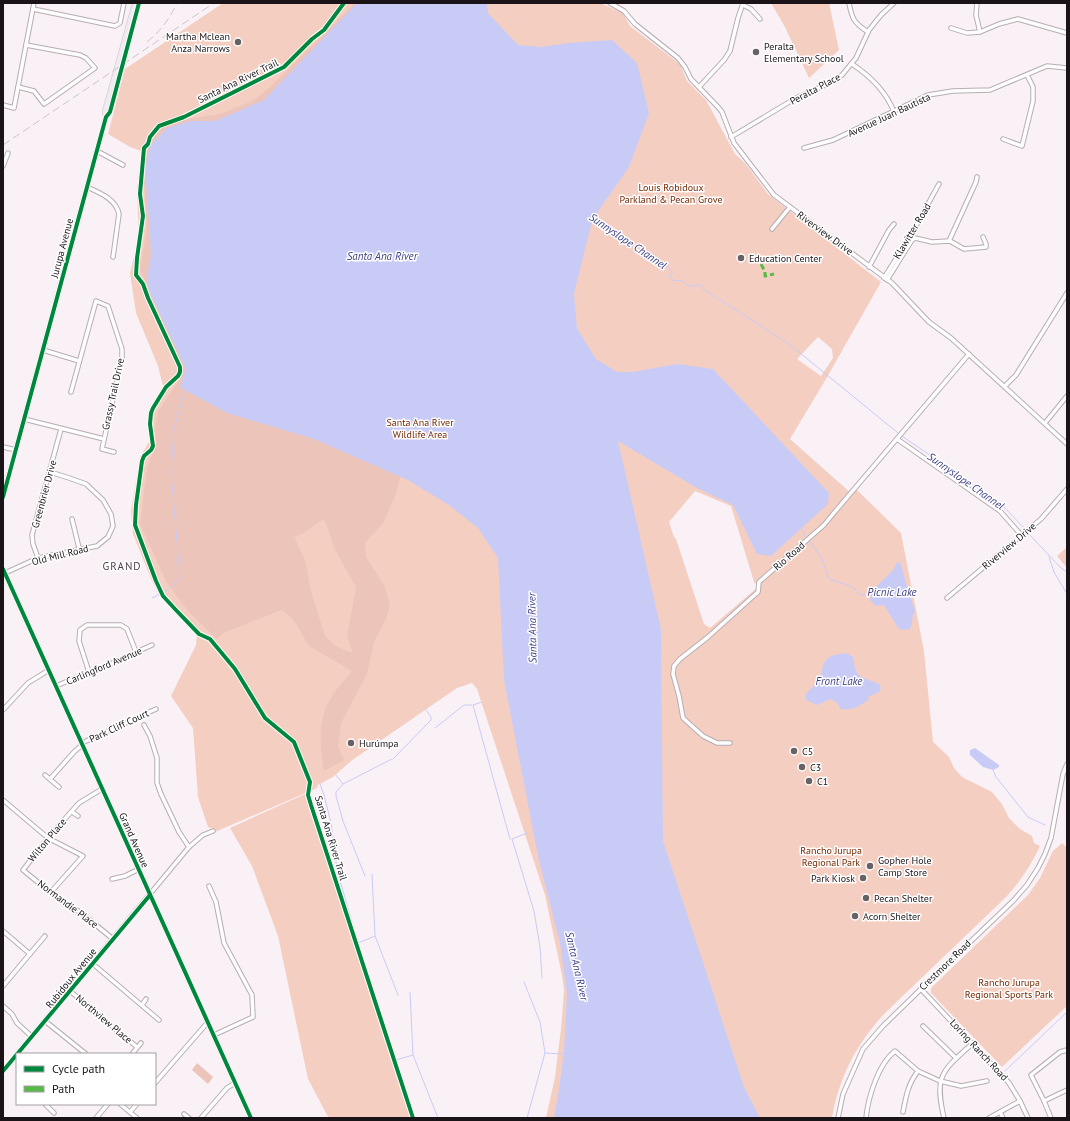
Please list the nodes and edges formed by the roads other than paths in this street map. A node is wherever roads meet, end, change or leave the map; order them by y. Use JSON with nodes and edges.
{"nodes":[{"id":1,"x":34,"y":3,"type":"edge"},
{"id":2,"x":124,"y":3,"type":"edge"},
{"id":3,"x":135,"y":3,"type":"edge"},
{"id":4,"x":139,"y":3,"type":"edge"},
{"id":5,"x":610,"y":3,"type":"edge"},
{"id":6,"x":849,"y":3,"type":"edge"},
{"id":7,"x":894,"y":3,"type":"edge"},
{"id":8,"x":977,"y":3,"type":"edge"},
{"id":9,"x":743,"y":4,"type":"edge"},
{"id":10,"x":33,"y":10,"type":"junction"},
{"id":11,"x":760,"y":19,"type":"dead end"},
{"id":12,"x":951,"y":28,"type":"dead end"},
{"id":13,"x":868,"y":32,"type":"junction"},
{"id":14,"x":980,"y":32,"type":"junction"},
{"id":15,"x":1067,"y":33,"type":"edge"},
{"id":16,"x":26,"y":45,"type":"junction"},
{"id":17,"x":852,"y":64,"type":"junction"},
{"id":18,"x":1067,"y":68,"type":"edge"},
{"id":19,"x":1027,"y":75,"type":"junction"},
{"id":20,"x":18,"y":87,"type":"junction"},
{"id":21,"x":699,"y":87,"type":"junction"},
{"id":22,"x":3,"y":105,"type":"edge"},
{"id":23,"x":894,"y":112,"type":"junction"},
{"id":24,"x":106,"y":117,"type":"junction"},
{"id":25,"x":731,"y":137,"type":"junction"},
{"id":26,"x":1003,"y":139,"type":"dead end"},
{"id":27,"x":804,"y":148,"type":"dead end"},
{"id":28,"x":97,"y":151,"type":"junction"},
{"id":29,"x":8,"y":153,"type":"dead end"},
{"id":30,"x":123,"y":165,"type":"dead end"},
{"id":31,"x":3,"y":166,"type":"edge"},
{"id":32,"x":977,"y":177,"type":"dead end"},
{"id":33,"x":939,"y":184,"type":"dead end"},
{"id":34,"x":87,"y":187,"type":"junction"},
{"id":35,"x":790,"y":208,"type":"junction"},
{"id":36,"x":894,"y":224,"type":"dead end"},
{"id":37,"x":772,"y":229,"type":"dead end"},
{"id":38,"x":983,"y":237,"type":"dead end"},
{"id":39,"x":912,"y":238,"type":"junction"},
{"id":40,"x":949,"y":241,"type":"junction"},
{"id":41,"x":113,"y":258,"type":"dead end"},
{"id":42,"x":870,"y":266,"type":"junction"},
{"id":43,"x":886,"y":279,"type":"junction"},
{"id":44,"x":1067,"y":293,"type":"edge"},
{"id":45,"x":43,"y":350,"type":"junction"},
{"id":46,"x":968,"y":354,"type":"junction"},
{"id":47,"x":79,"y":361,"type":"junction"},
{"id":48,"x":1005,"y":386,"type":"junction"},
{"id":49,"x":71,"y":392,"type":"dead end"},
{"id":50,"x":1067,"y":396,"type":"edge"},
{"id":51,"x":24,"y":419,"type":"junction"},
{"id":52,"x":1044,"y":423,"type":"junction"},
{"id":53,"x":61,"y":429,"type":"junction"},
{"id":54,"x":900,"y":436,"type":"junction"},
{"id":55,"x":104,"y":439,"type":"junction"},
{"id":56,"x":1067,"y":444,"type":"edge"},
{"id":57,"x":3,"y":447,"type":"edge"},
{"id":58,"x":16,"y":450,"type":"junction"},
{"id":59,"x":114,"y":452,"type":"dead end"},
{"id":60,"x":50,"y":472,"type":"junction"},
{"id":61,"x":1067,"y":489,"type":"edge"},
{"id":62,"x":3,"y":497,"type":"edge"},
{"id":63,"x":72,"y":518,"type":"dead end"},
{"id":64,"x":1023,"y":534,"type":"junction"},
{"id":65,"x":79,"y":548,"type":"junction"},
{"id":66,"x":38,"y":558,"type":"junction"},
{"id":67,"x":4,"y":571,"type":"edge"},
{"id":68,"x":947,"y":598,"type":"dead end"},
{"id":69,"x":152,"y":645,"type":"dead end"},
{"id":70,"x":136,"y":652,"type":"junction"},
{"id":71,"x":49,"y":670,"type":"junction"},
{"id":72,"x":89,"y":672,"type":"junction"},
{"id":73,"x":56,"y":686,"type":"junction"},
{"id":74,"x":156,"y":709,"type":"dead end"},
{"id":75,"x":3,"y":710,"type":"edge"},
{"id":76,"x":144,"y":725,"type":"dead end"},
{"id":77,"x":730,"y":743,"type":"dead end"},
{"id":78,"x":82,"y":744,"type":"junction"},
{"id":79,"x":1067,"y":764,"type":"edge"},
{"id":80,"x":45,"y":775,"type":"dead end"},
{"id":81,"x":50,"y":779,"type":"junction"},
{"id":82,"x":59,"y":787,"type":"dead end"},
{"id":83,"x":102,"y":789,"type":"junction"},
{"id":84,"x":3,"y":800,"type":"edge"},
{"id":85,"x":72,"y":812,"type":"junction"},
{"id":86,"x":78,"y":816,"type":"dead end"},
{"id":87,"x":213,"y":831,"type":"dead end"},
{"id":88,"x":48,"y":838,"type":"junction"},
{"id":89,"x":189,"y":847,"type":"junction"},
{"id":90,"x":139,"y":869,"type":"junction"},
{"id":91,"x":23,"y":870,"type":"joint"},
{"id":92,"x":112,"y":879,"type":"dead end"},
{"id":93,"x":209,"y":886,"type":"dead end"},
{"id":94,"x":51,"y":892,"type":"junction"},
{"id":95,"x":150,"y":895,"type":"junction"},
{"id":96,"x":3,"y":931,"type":"edge"},
{"id":97,"x":45,"y":936,"type":"dead end"},
{"id":98,"x":113,"y":939,"type":"junction"},
{"id":99,"x":30,"y":954,"type":"junction"},
{"id":100,"x":93,"y":964,"type":"junction"},
{"id":101,"x":3,"y":986,"type":"edge"},
{"id":102,"x":920,"y":988,"type":"junction"},
{"id":103,"x":70,"y":991,"type":"junction"},
{"id":104,"x":146,"y":999,"type":"dead end"},
{"id":105,"x":142,"y":1005,"type":"junction"},
{"id":106,"x":3,"y":1006,"type":"edge"},
{"id":107,"x":159,"y":1020,"type":"dead end"},
{"id":108,"x":45,"y":1021,"type":"junction"},
{"id":109,"x":208,"y":1022,"type":"junction"},
{"id":110,"x":922,"y":1026,"type":"dead end"},
{"id":111,"x":214,"y":1035,"type":"junction"},
{"id":112,"x":31,"y":1036,"type":"junction"},
{"id":113,"x":141,"y":1043,"type":"dead end"},
{"id":114,"x":973,"y":1043,"type":"junction"},
{"id":115,"x":137,"y":1047,"type":"junction"},
{"id":116,"x":1067,"y":1050,"type":"edge"},
{"id":117,"x":17,"y":1053,"type":"edge"},
{"id":118,"x":85,"y":1053,"type":"edge"},
{"id":119,"x":133,"y":1053,"type":"edge"},
{"id":120,"x":16,"y":1055,"type":"edge"},
{"id":121,"x":956,"y":1058,"type":"junction"},
{"id":122,"x":3,"y":1071,"type":"edge"},
{"id":123,"x":918,"y":1071,"type":"junction"},
{"id":124,"x":940,"y":1081,"type":"junction"},
{"id":125,"x":987,"y":1081,"type":"dead end"},
{"id":126,"x":156,"y":1082,"type":"edge"},
{"id":127,"x":235,"y":1083,"type":"junction"},
{"id":128,"x":1067,"y":1090,"type":"edge"},
{"id":129,"x":1020,"y":1101,"type":"junction"},
{"id":130,"x":1044,"y":1102,"type":"junction"},
{"id":131,"x":45,"y":1105,"type":"edge"},
{"id":132,"x":107,"y":1105,"type":"edge"},
{"id":133,"x":121,"y":1105,"type":"edge"},
{"id":134,"x":136,"y":1105,"type":"edge"},
{"id":135,"x":130,"y":1112,"type":"junction"},
{"id":136,"x":903,"y":1112,"type":"dead end"},
{"id":137,"x":1000,"y":1112,"type":"junction"},
{"id":138,"x":54,"y":1113,"type":"dead end"},
{"id":139,"x":184,"y":1114,"type":"dead end"},
{"id":140,"x":96,"y":1118,"type":"edge"},
{"id":141,"x":137,"y":1118,"type":"edge"},
{"id":142,"x":189,"y":1118,"type":"edge"},
{"id":143,"x":201,"y":1118,"type":"edge"},
{"id":144,"x":251,"y":1118,"type":"edge"},
{"id":145,"x":838,"y":1118,"type":"edge"},
{"id":146,"x":866,"y":1118,"type":"edge"},
{"id":147,"x":944,"y":1118,"type":"edge"},
{"id":148,"x":989,"y":1118,"type":"edge"},
{"id":149,"x":1003,"y":1118,"type":"edge"},
{"id":150,"x":1028,"y":1118,"type":"edge"},
{"id":151,"x":1050,"y":1118,"type":"edge"}],
"edges":[{"from":1,"to":10,"type":"street"},
{"from":2,"to":10,"type":"street"},
{"from":3,"to":24,"type":"main road","name":"Jurupa Avenue"},
{"from":4,"to":24,"type":"main road","name":"Jurupa Avenue"},
{"from":5,"to":21,"type":"street","name":"Riverview Drive"},
{"from":6,"to":13,"type":"street"},
{"from":7,"to":13,"type":"street","name":"Peralta Place"},
{"from":8,"to":14,"type":"street"},
{"from":9,"to":11,"type":"street"},
{"from":9,"to":21,"type":"street"},
{"from":10,"to":16,"type":"street"},
{"from":12,"to":14,"type":"street"},
{"from":13,"to":17,"type":"street","name":"Peralta Place"},
{"from":14,"to":15,"type":"street"},
{"from":16,"to":20,"type":"street"},
{"from":16,"to":20,"type":"street"},
{"from":17,"to":23,"type":"street"},
{"from":17,"to":25,"type":"street","name":"Peralta Place"},
{"from":18,"to":19,"type":"street","name":"Avenue Juan Bautista"},
{"from":19,"to":23,"type":"street","name":"Avenue Juan Bautista"},
{"from":19,"to":26,"type":"street"},
{"from":20,"to":22,"type":"street"},
{"from":21,"to":25,"type":"street","name":"Riverview Drive"},
{"from":23,"to":27,"type":"street","name":"Avenue Juan Bautista"},
{"from":24,"to":28,"type":"main road","name":"Jurupa Avenue"},
{"from":25,"to":35,"type":"street","name":"Riverview Drive"},
{"from":28,"to":30,"type":"street"},
{"from":28,"to":34,"type":"main road","name":"Jurupa Avenue"},
{"from":29,"to":31,"type":"street"},
{"from":32,"to":40,"type":"street"},
{"from":33,"to":39,"type":"street","name":"Klawitter Road"},
{"from":34,"to":41,"type":"street"},
{"from":34,"to":45,"type":"main road","name":"Jurupa Avenue"},
{"from":35,"to":37,"type":"street"},
{"from":35,"to":42,"type":"street","name":"Riverview Drive"},
{"from":36,"to":42,"type":"street"},
{"from":38,"to":40,"type":"street"},
{"from":39,"to":40,"type":"street"},
{"from":39,"to":43,"type":"street","name":"Klawitter Road"},
{"from":42,"to":43,"type":"street","name":"Riverview Drive"},
{"from":43,"to":46,"type":"street","name":"Riverview Drive"},
{"from":44,"to":48,"type":"street"},
{"from":45,"to":47,"type":"street"},
{"from":45,"to":51,"type":"main road","name":"Jurupa Avenue"},
{"from":46,"to":48,"type":"street","name":"Riverview Drive"},
{"from":46,"to":54,"type":"street","name":"Rio Road"},
{"from":47,"to":49,"type":"street"},
{"from":47,"to":55,"type":"street","name":"Grassy Trail Drive"},
{"from":48,"to":52,"type":"street","name":"Riverview Drive"},
{"from":50,"to":52,"type":"street"},
{"from":51,"to":53,"type":"street"},
{"from":51,"to":58,"type":"main road","name":"Jurupa Avenue"},
{"from":52,"to":56,"type":"street","name":"Riverview Drive"},
{"from":53,"to":55,"type":"street"},
{"from":53,"to":60,"type":"street","name":"Greenbrier Drive"},
{"from":54,"to":64,"type":"street"},
{"from":54,"to":77,"type":"street","name":"Rio Road"},
{"from":55,"to":59,"type":"street","name":"Grassy Trail Drive"},
{"from":57,"to":58,"type":"street"},
{"from":58,"to":62,"type":"main road","name":"Jurupa Avenue"},
{"from":60,"to":65,"type":"street","name":"Old Mill Road"},
{"from":60,"to":66,"type":"street","name":"Greenbrier Drive"},
{"from":61,"to":64,"type":"street","name":"Riverview Drive"},
{"from":63,"to":65,"type":"street"},
{"from":64,"to":68,"type":"street","name":"Riverview Drive"},
{"from":65,"to":66,"type":"street","name":"Old Mill Road"},
{"from":66,"to":67,"type":"street","name":"Old Mill Road"},
{"from":67,"to":71,"type":"street","name":"Grand Avenue"},
{"from":69,"to":70,"type":"street","name":"Carlingford Avenue"},
{"from":70,"to":72,"type":"street","name":"Carlingford Avenue"},
{"from":70,"to":72,"type":"street"},
{"from":71,"to":73,"type":"street","name":"Grand Avenue"},
{"from":71,"to":75,"type":"street"},
{"from":72,"to":73,"type":"street","name":"Carlingford Avenue"},
{"from":73,"to":78,"type":"street","name":"Grand Avenue"},
{"from":74,"to":78,"type":"street","name":"Park Cliff Court"},
{"from":76,"to":89,"type":"street"},
{"from":78,"to":81,"type":"street","name":"Park Cliff Court"},
{"from":78,"to":83,"type":"street","name":"Grand Avenue"},
{"from":79,"to":102,"type":"street","name":"Crestmore Road"},
{"from":80,"to":81,"type":"street"},
{"from":81,"to":82,"type":"street"},
{"from":83,"to":85,"type":"street","name":"Wilton Place"},
{"from":83,"to":90,"type":"street","name":"Grand Avenue"},
{"from":84,"to":88,"type":"street"},
{"from":85,"to":86,"type":"street","name":"Wilton Place"},
{"from":85,"to":88,"type":"street","name":"Wilton Place"},
{"from":87,"to":89,"type":"street","name":"Rubidoux Avenue"},
{"from":88,"to":91,"type":"street","name":"Wilton Place"},
{"from":88,"to":94,"type":"street"},
{"from":89,"to":95,"type":"street","name":"Rubidoux Avenue"},
{"from":90,"to":92,"type":"street"},
{"from":90,"to":95,"type":"street","name":"Grand Avenue"},
{"from":91,"to":94,"type":"street","name":"Normandie Place"},
{"from":93,"to":111,"type":"street"},
{"from":94,"to":98,"type":"street","name":"Normandie Place"},
{"from":95,"to":98,"type":"street","name":"Rubidoux Avenue"},
{"from":95,"to":109,"type":"street","name":"Grand Avenue"},
{"from":96,"to":99,"type":"street"},
{"from":97,"to":99,"type":"street"},
{"from":98,"to":100,"type":"street","name":"Rubidoux Avenue"},
{"from":99,"to":101,"type":"street"},
{"from":100,"to":103,"type":"street","name":"Rubidoux Avenue"},
{"from":100,"to":105,"type":"street"},
{"from":102,"to":114,"type":"street","name":"Loring Ranch Road"},
{"from":102,"to":145,"type":"street","name":"Crestmore Road"},
{"from":103,"to":108,"type":"street","name":"Rubidoux Avenue"},
{"from":103,"to":115,"type":"street","name":"Northview Place"},
{"from":104,"to":105,"type":"street"},
{"from":105,"to":107,"type":"street"},
{"from":106,"to":112,"type":"street"},
{"from":108,"to":112,"type":"street","name":"Rubidoux Avenue"},
{"from":108,"to":118,"type":"street"},
{"from":109,"to":111,"type":"street","name":"Grand Avenue"},
{"from":109,"to":126,"type":"street"},
{"from":110,"to":121,"type":"street"},
{"from":111,"to":127,"type":"street","name":"Grand Avenue"},
{"from":112,"to":117,"type":"street","name":"Rubidoux Avenue"},
{"from":113,"to":115,"type":"street"},
{"from":114,"to":121,"type":"street"},
{"from":114,"to":129,"type":"street","name":"Loring Ranch Road"},
{"from":115,"to":119,"type":"street"},
{"from":116,"to":130,"type":"street"},
{"from":120,"to":122,"type":"street","name":"Rubidoux Avenue"},
{"from":121,"to":124,"type":"street"},
{"from":123,"to":124,"type":"street"},
{"from":123,"to":136,"type":"street"},
{"from":123,"to":146,"type":"street"},
{"from":124,"to":125,"type":"street"},
{"from":124,"to":147,"type":"street"},
{"from":127,"to":143,"type":"street"},
{"from":127,"to":144,"type":"street","name":"Grand Avenue"},
{"from":128,"to":130,"type":"street"},
{"from":129,"to":137,"type":"street"},
{"from":129,"to":150,"type":"street","name":"Loring Ranch Road"},
{"from":130,"to":151,"type":"street"},
{"from":131,"to":138,"type":"street"},
{"from":132,"to":140,"type":"street"},
{"from":133,"to":135,"type":"street"},
{"from":134,"to":135,"type":"street"},
{"from":135,"to":141,"type":"street"},
{"from":137,"to":148,"type":"street"},
{"from":137,"to":149,"type":"street"},
{"from":139,"to":142,"type":"street"}]}
